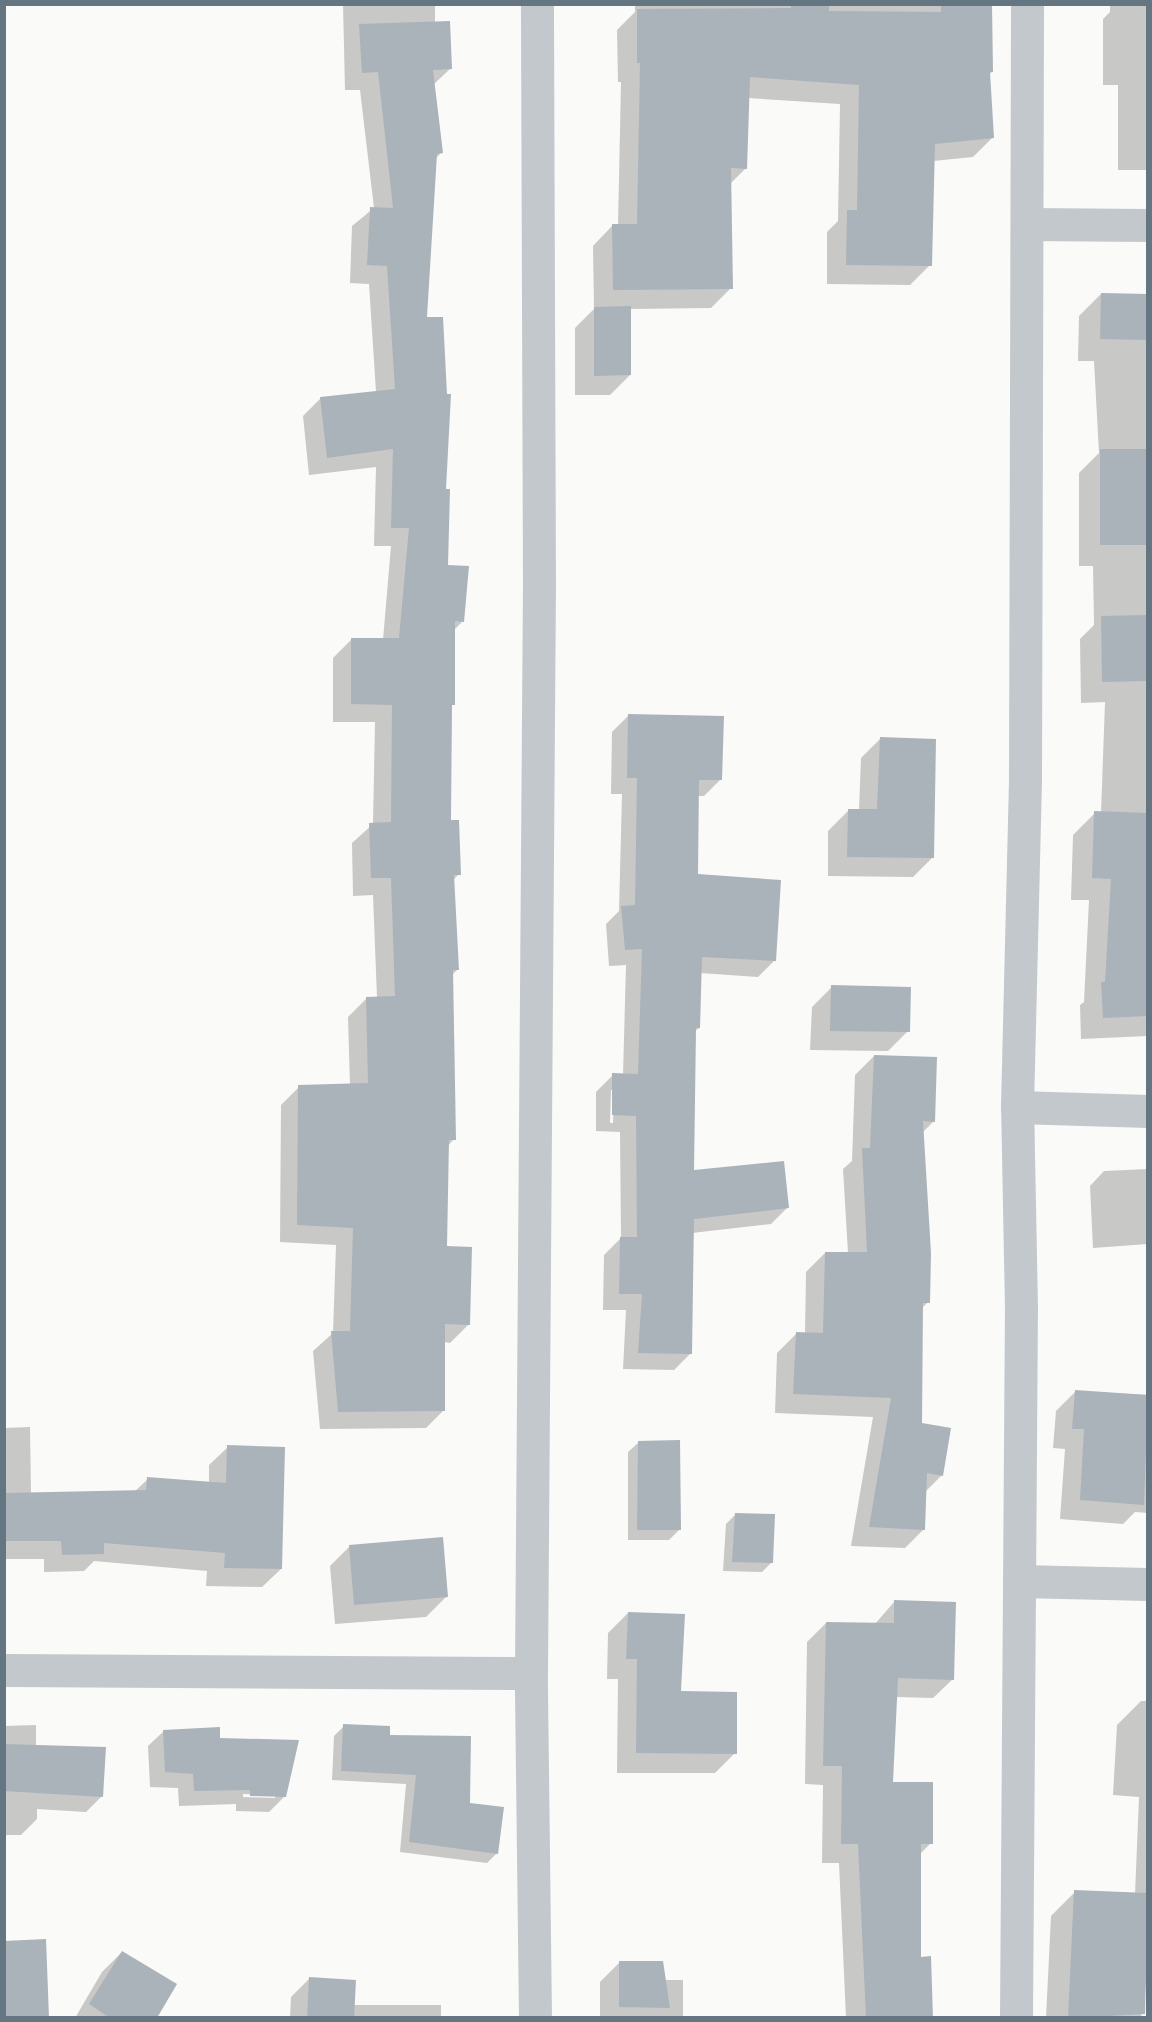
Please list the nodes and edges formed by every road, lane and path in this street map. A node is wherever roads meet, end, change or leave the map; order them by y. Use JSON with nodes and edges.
{"nodes":[{"id":1,"x":537,"y":4,"type":"edge"},
{"id":2,"x":1027,"y":4,"type":"edge"},
{"id":3,"x":1027,"y":224,"type":"junction"},
{"id":4,"x":1148,"y":225,"type":"edge"},
{"id":5,"x":1017,"y":1107,"type":"junction"},
{"id":6,"x":1148,"y":1111,"type":"edge"},
{"id":7,"x":1019,"y":1581,"type":"junction"},
{"id":8,"x":1148,"y":1584,"type":"edge"},
{"id":9,"x":4,"y":1670,"type":"edge"},
{"id":10,"x":531,"y":1673,"type":"junction"},
{"id":11,"x":535,"y":2018,"type":"edge"},
{"id":12,"x":1016,"y":2018,"type":"edge"}],
"edges":[{"from":1,"to":10,"type":"street"},
{"from":2,"to":3,"type":"street"},
{"from":3,"to":4,"type":"street"},
{"from":3,"to":5,"type":"street"},
{"from":5,"to":6,"type":"street"},
{"from":5,"to":7,"type":"street"},
{"from":7,"to":8,"type":"street"},
{"from":7,"to":12,"type":"street"},
{"from":9,"to":10,"type":"street"},
{"from":10,"to":11,"type":"street"}]}
